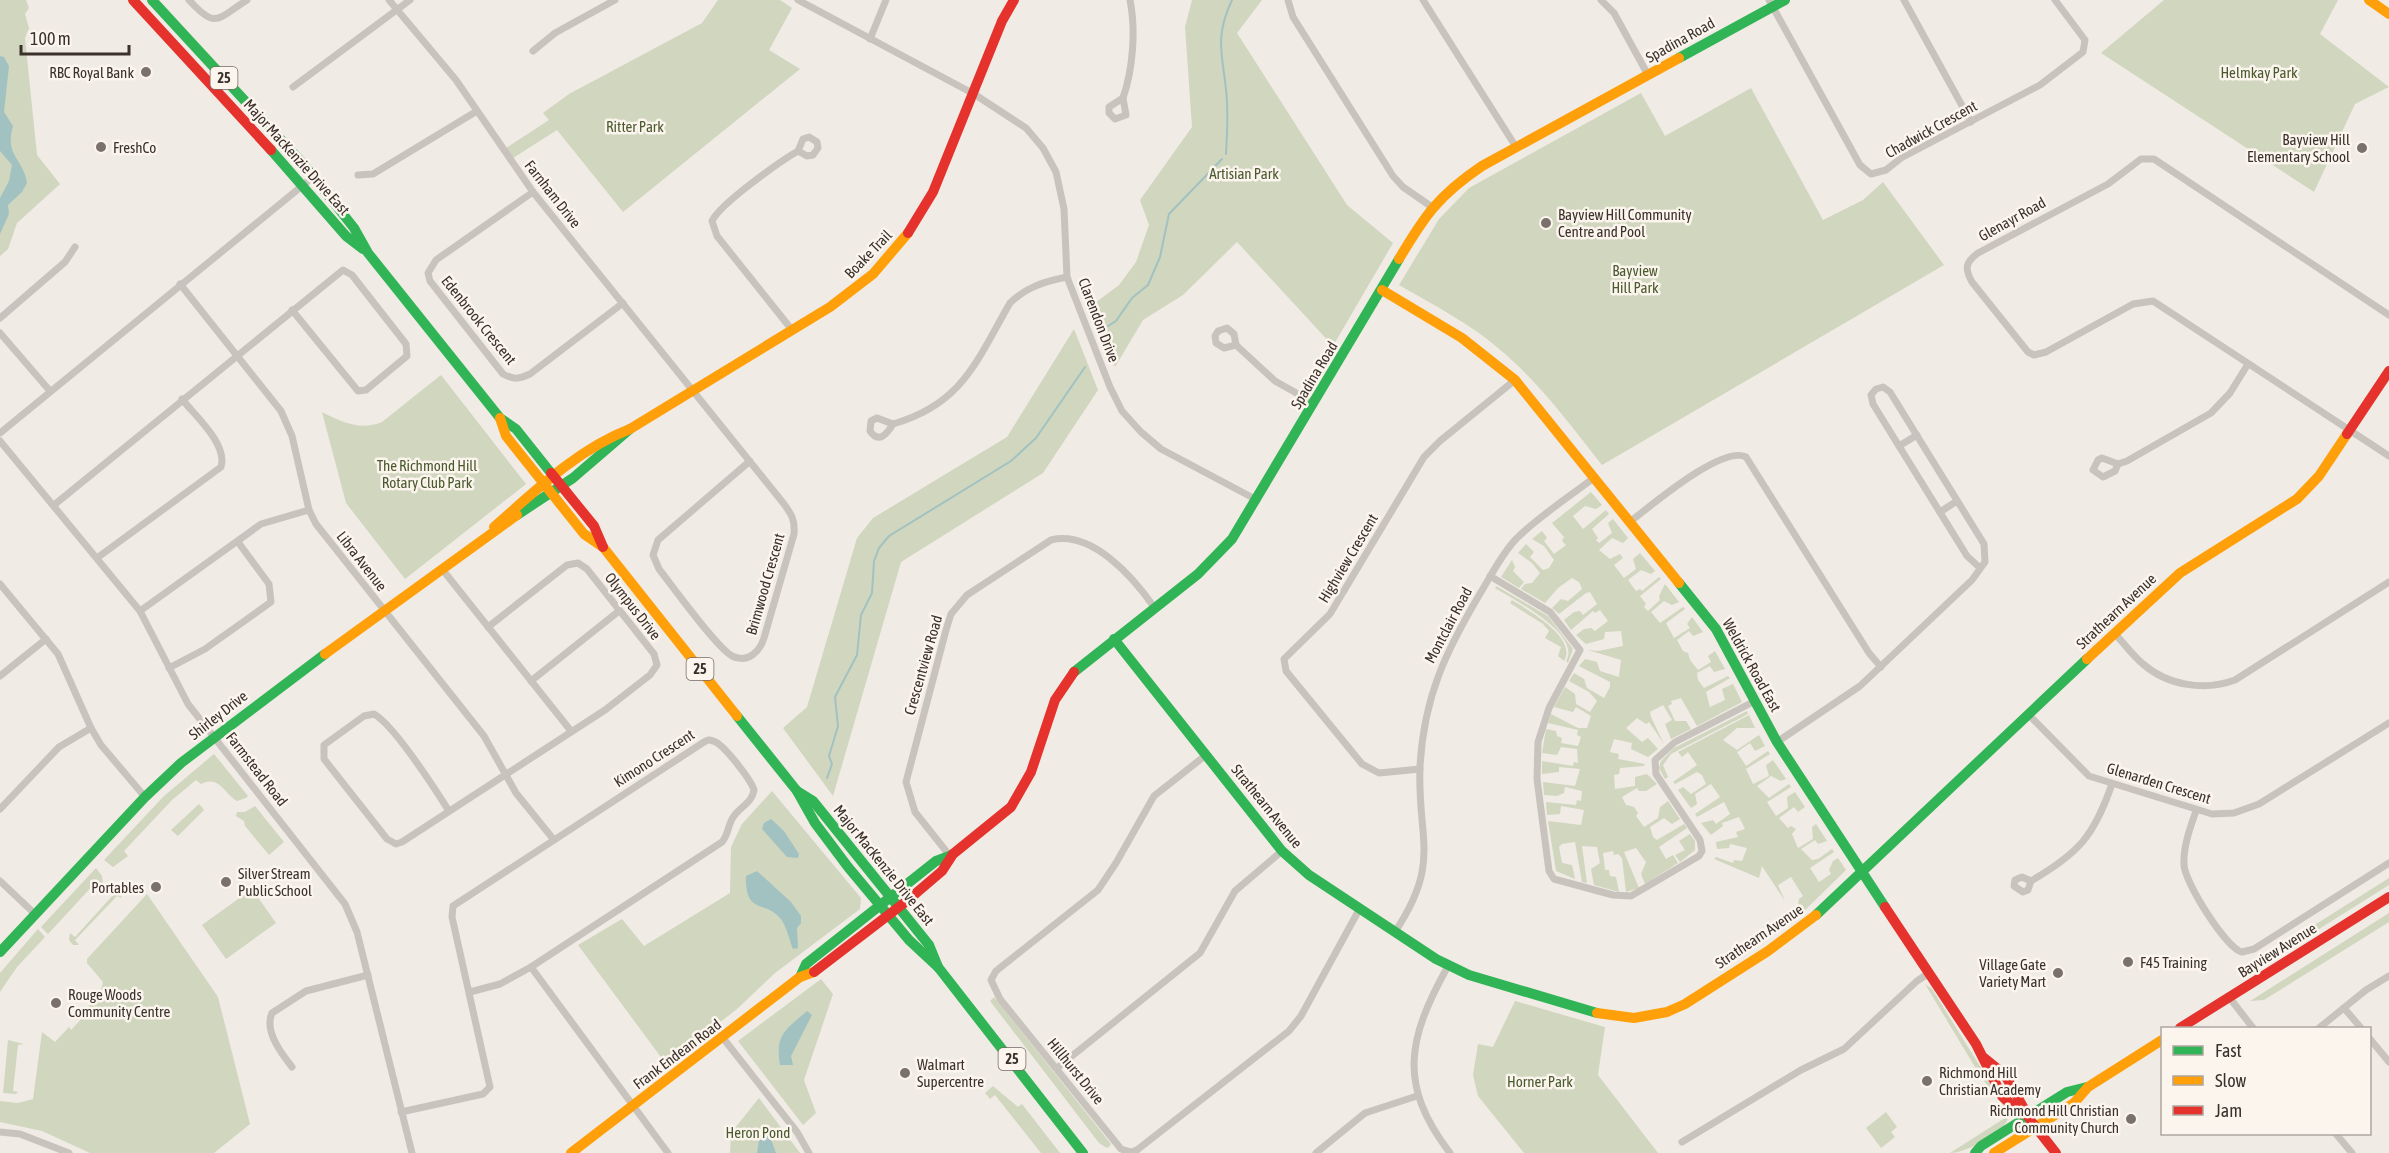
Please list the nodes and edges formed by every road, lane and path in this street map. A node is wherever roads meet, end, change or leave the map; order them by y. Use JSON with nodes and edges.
{"nodes":[{"id":1,"x":133,"y":0,"type":"edge"},
{"id":2,"x":153,"y":0,"type":"edge"},
{"id":3,"x":189,"y":0,"type":"edge"},
{"id":4,"x":247,"y":0,"type":"edge"},
{"id":5,"x":390,"y":0,"type":"edge"},
{"id":6,"x":410,"y":0,"type":"edge"},
{"id":7,"x":615,"y":0,"type":"edge"},
{"id":8,"x":798,"y":0,"type":"edge"},
{"id":9,"x":886,"y":0,"type":"edge"},
{"id":10,"x":1014,"y":0,"type":"edge"},
{"id":11,"x":1130,"y":0,"type":"edge"},
{"id":12,"x":1288,"y":0,"type":"edge"},
{"id":13,"x":1423,"y":0,"type":"edge"},
{"id":14,"x":1601,"y":0,"type":"edge"},
{"id":15,"x":1785,"y":0,"type":"edge"},
{"id":16,"x":1904,"y":0,"type":"edge"},
{"id":17,"x":2055,"y":0,"type":"edge"},
{"id":18,"x":2368,"y":0,"type":"edge"},
{"id":19,"x":1770,"y":4,"type":"edge"},
{"id":20,"x":398,"y":10,"type":"junction"},
{"id":21,"x":2389,"y":14,"type":"edge"},
{"id":22,"x":172,"y":22,"type":"junction"},
{"id":23,"x":161,"y":31,"type":"junction"},
{"id":24,"x":870,"y":39,"type":"junction"},
{"id":25,"x":533,"y":51,"type":"dead end"},
{"id":26,"x":1648,"y":75,"type":"junction"},
{"id":27,"x":293,"y":87,"type":"dead end"},
{"id":28,"x":974,"y":94,"type":"junction"},
{"id":29,"x":1123,"y":98,"type":"dead end"},
{"id":30,"x":477,"y":111,"type":"junction"},
{"id":31,"x":1971,"y":122,"type":"junction"},
{"id":32,"x":1516,"y":147,"type":"junction"},
{"id":33,"x":798,"y":151,"type":"dead end"},
{"id":34,"x":358,"y":175,"type":"dead end"},
{"id":35,"x":314,"y":177,"type":"junction"},
{"id":36,"x":303,"y":185,"type":"junction"},
{"id":37,"x":533,"y":192,"type":"junction"},
{"id":38,"x":1432,"y":207,"type":"junction"},
{"id":39,"x":75,"y":247,"type":"dead end"},
{"id":40,"x":368,"y":253,"type":"junction"},
{"id":41,"x":1067,"y":277,"type":"junction"},
{"id":42,"x":180,"y":284,"type":"junction"},
{"id":43,"x":1382,"y":290,"type":"junction"},
{"id":44,"x":623,"y":303,"type":"junction"},
{"id":45,"x":292,"y":310,"type":"junction"},
{"id":46,"x":2389,"y":315,"type":"edge"},
{"id":47,"x":0,"y":318,"type":"edge"},
{"id":48,"x":792,"y":330,"type":"junction"},
{"id":49,"x":0,"y":333,"type":"edge"},
{"id":50,"x":1236,"y":345,"type":"dead end"},
{"id":51,"x":236,"y":354,"type":"junction"},
{"id":52,"x":2248,"y":364,"type":"junction"},
{"id":53,"x":2389,"y":370,"type":"edge"},
{"id":54,"x":1515,"y":380,"type":"junction"},
{"id":55,"x":693,"y":391,"type":"junction"},
{"id":56,"x":50,"y":392,"type":"junction"},
{"id":57,"x":182,"y":399,"type":"junction"},
{"id":58,"x":1314,"y":404,"type":"junction"},
{"id":59,"x":893,"y":424,"type":"dead end"},
{"id":60,"x":2350,"y":431,"type":"junction"},
{"id":61,"x":0,"y":433,"type":"edge"},
{"id":62,"x":1917,"y":435,"type":"junction"},
{"id":63,"x":0,"y":441,"type":"edge"},
{"id":64,"x":1899,"y":446,"type":"junction"},
{"id":65,"x":2389,"y":456,"type":"edge"},
{"id":66,"x":750,"y":460,"type":"junction"},
{"id":67,"x":2118,"y":464,"type":"dead end"},
{"id":68,"x":1594,"y":477,"type":"junction"},
{"id":69,"x":552,"y":484,"type":"junction"},
{"id":70,"x":1257,"y":500,"type":"junction"},
{"id":71,"x":1957,"y":501,"type":"junction"},
{"id":72,"x":54,"y":505,"type":"junction"},
{"id":73,"x":309,"y":510,"type":"junction"},
{"id":74,"x":1940,"y":512,"type":"junction"},
{"id":75,"x":1631,"y":521,"type":"junction"},
{"id":76,"x":238,"y":542,"type":"junction"},
{"id":77,"x":97,"y":558,"type":"junction"},
{"id":78,"x":1980,"y":568,"type":"junction"},
{"id":79,"x":442,"y":569,"type":"junction"},
{"id":80,"x":1490,"y":576,"type":"junction"},
{"id":81,"x":2389,"y":582,"type":"edge"},
{"id":82,"x":0,"y":584,"type":"edge"},
{"id":83,"x":1154,"y":607,"type":"junction"},
{"id":84,"x":140,"y":611,"type":"junction"},
{"id":85,"x":384,"y":611,"type":"junction"},
{"id":86,"x":619,"y":611,"type":"junction"},
{"id":87,"x":489,"y":627,"type":"junction"},
{"id":88,"x":2114,"y":633,"type":"junction"},
{"id":89,"x":46,"y":639,"type":"junction"},
{"id":90,"x":1114,"y":639,"type":"junction"},
{"id":91,"x":1881,"y":667,"type":"junction"},
{"id":92,"x":169,"y":668,"type":"junction"},
{"id":93,"x":0,"y":676,"type":"edge"},
{"id":94,"x":531,"y":681,"type":"junction"},
{"id":95,"x":1755,"y":701,"type":"junction"},
{"id":96,"x":2029,"y":715,"type":"junction"},
{"id":97,"x":2389,"y":723,"type":"edge"},
{"id":98,"x":91,"y":728,"type":"junction"},
{"id":99,"x":571,"y":731,"type":"junction"},
{"id":100,"x":214,"y":736,"type":"junction"},
{"id":101,"x":1777,"y":742,"type":"junction"},
{"id":102,"x":1206,"y":755,"type":"junction"},
{"id":103,"x":1420,"y":769,"type":"junction"},
{"id":104,"x":505,"y":775,"type":"junction"},
{"id":105,"x":2112,"y":784,"type":"junction"},
{"id":106,"x":797,"y":791,"type":"junction"},
{"id":107,"x":145,"y":796,"type":"junction"},
{"id":108,"x":0,"y":809,"type":"edge"},
{"id":109,"x":449,"y":811,"type":"junction"},
{"id":110,"x":2196,"y":811,"type":"junction"},
{"id":111,"x":554,"y":840,"type":"junction"},
{"id":112,"x":1282,"y":851,"type":"junction"},
{"id":113,"x":951,"y":855,"type":"junction"},
{"id":114,"x":2389,"y":863,"type":"edge"},
{"id":115,"x":1863,"y":873,"type":"junction"},
{"id":116,"x":0,"y":881,"type":"edge"},
{"id":117,"x":2031,"y":881,"type":"dead end"},
{"id":118,"x":2389,"y":897,"type":"edge"},
{"id":119,"x":890,"y":898,"type":"junction"},
{"id":120,"x":880,"y":905,"type":"junction"},
{"id":121,"x":898,"y":907,"type":"junction"},
{"id":122,"x":1360,"y":908,"type":"junction"},
{"id":123,"x":35,"y":914,"type":"junction"},
{"id":124,"x":888,"y":915,"type":"junction"},
{"id":125,"x":1395,"y":932,"type":"junction"},
{"id":126,"x":0,"y":952,"type":"edge"},
{"id":127,"x":1448,"y":966,"type":"junction"},
{"id":128,"x":531,"y":967,"type":"junction"},
{"id":129,"x":938,"y":967,"type":"junction"},
{"id":130,"x":1929,"y":973,"type":"junction"},
{"id":131,"x":368,"y":975,"type":"junction"},
{"id":132,"x":2389,"y":976,"type":"edge"},
{"id":133,"x":800,"y":977,"type":"junction"},
{"id":134,"x":470,"y":993,"type":"junction"},
{"id":135,"x":2229,"y":997,"type":"junction"},
{"id":136,"x":2344,"y":1008,"type":"junction"},
{"id":137,"x":2183,"y":1027,"type":"edge"},
{"id":138,"x":2252,"y":1027,"type":"edge"},
{"id":139,"x":2321,"y":1027,"type":"edge"},
{"id":140,"x":2359,"y":1027,"type":"edge"},
{"id":141,"x":723,"y":1038,"type":"junction"},
{"id":142,"x":2371,"y":1039,"type":"edge"},
{"id":143,"x":2161,"y":1041,"type":"edge"},
{"id":144,"x":2388,"y":1059,"type":"edge"},
{"id":145,"x":292,"y":1066,"type":"dead end"},
{"id":146,"x":1057,"y":1068,"type":"junction"},
{"id":147,"x":2088,"y":1088,"type":"junction"},
{"id":148,"x":1417,"y":1096,"type":"junction"},
{"id":149,"x":633,"y":1106,"type":"junction"},
{"id":150,"x":401,"y":1112,"type":"junction"},
{"id":151,"x":2028,"y":1116,"type":"junction"},
{"id":152,"x":2036,"y":1127,"type":"junction"},
{"id":153,"x":0,"y":1132,"type":"edge"},
{"id":154,"x":2337,"y":1135,"type":"edge"},
{"id":155,"x":1682,"y":1142,"type":"dead end"},
{"id":156,"x":69,"y":1153,"type":"edge"},
{"id":157,"x":412,"y":1153,"type":"edge"},
{"id":158,"x":571,"y":1153,"type":"edge"},
{"id":159,"x":668,"y":1153,"type":"edge"},
{"id":160,"x":809,"y":1153,"type":"edge"},
{"id":161,"x":1083,"y":1153,"type":"edge"},
{"id":162,"x":1316,"y":1153,"type":"edge"},
{"id":163,"x":1450,"y":1153,"type":"edge"},
{"id":164,"x":1975,"y":1153,"type":"edge"},
{"id":165,"x":1994,"y":1153,"type":"edge"},
{"id":166,"x":2056,"y":1153,"type":"edge"},
{"id":167,"x":2352,"y":1153,"type":"edge"}],
"edges":[{"from":1,"to":23,"type":"street","name":"Major MacKenzie Drive East","number":"25"},
{"from":2,"to":22,"type":"street","name":"Major MacKenzie Drive East","number":"25"},
{"from":3,"to":4,"type":"street"},
{"from":5,"to":20,"type":"street","name":"Farnham Drive"},
{"from":6,"to":20,"type":"street"},
{"from":7,"to":25,"type":"street"},
{"from":8,"to":24,"type":"street","name":"Clarendon Drive"},
{"from":9,"to":24,"type":"street"},
{"from":10,"to":28,"type":"street","name":"Boake Trail"},
{"from":11,"to":29,"type":"street"},
{"from":12,"to":38,"type":"street"},
{"from":13,"to":32,"type":"street"},
{"from":14,"to":26,"type":"street"},
{"from":15,"to":19,"type":"street","name":"Spadina Road"},
{"from":16,"to":31,"type":"street"},
{"from":17,"to":31,"type":"street","name":"Chadwick Crescent"},
{"from":18,"to":21,"type":"street"},
{"from":19,"to":26,"type":"street","name":"Spadina Road"},
{"from":19,"to":31,"type":"street","name":"Chadwick Crescent"},
{"from":20,"to":27,"type":"street"},
{"from":20,"to":30,"type":"street","name":"Farnham Drive"},
{"from":22,"to":23,"type":"street"},
{"from":22,"to":35,"type":"street","name":"Major MacKenzie Drive East","number":"25"},
{"from":23,"to":36,"type":"street","name":"Major MacKenzie Drive East","number":"25"},
{"from":24,"to":28,"type":"street","name":"Clarendon Drive"},
{"from":26,"to":32,"type":"street","name":"Spadina Road"},
{"from":28,"to":41,"type":"street","name":"Clarendon Drive"},
{"from":28,"to":48,"type":"street","name":"Boake Trail"},
{"from":30,"to":34,"type":"street"},
{"from":30,"to":37,"type":"street","name":"Farnham Drive"},
{"from":32,"to":38,"type":"street","name":"Spadina Road"},
{"from":33,"to":48,"type":"street"},
{"from":35,"to":36,"type":"street"},
{"from":35,"to":40,"type":"street","name":"Major MacKenzie Drive East","number":"25"},
{"from":36,"to":40,"type":"street","name":"Major MacKenzie Drive East","number":"25"},
{"from":36,"to":42,"type":"street"},
{"from":37,"to":44,"type":"street","name":"Farnham Drive"},
{"from":37,"to":44,"type":"street","name":"Edenbrook Crescent"},
{"from":38,"to":43,"type":"street","name":"Spadina Road"},
{"from":39,"to":47,"type":"street"},
{"from":40,"to":69,"type":"street","name":"Major MacKenzie Drive East","number":"25"},
{"from":41,"to":59,"type":"street"},
{"from":41,"to":70,"type":"street","name":"Clarendon Drive"},
{"from":42,"to":51,"type":"street","name":"Libra Avenue"},
{"from":42,"to":56,"type":"street"},
{"from":43,"to":54,"type":"street","name":"Weldrick Road East"},
{"from":43,"to":58,"type":"street","name":"Spadina Road"},
{"from":44,"to":55,"type":"street","name":"Farnham Drive"},
{"from":45,"to":45,"type":"street"},
{"from":45,"to":51,"type":"street"},
{"from":46,"to":52,"type":"street","name":"Glenayr Road"},
{"from":48,"to":55,"type":"street","name":"Boake Trail"},
{"from":49,"to":56,"type":"street"},
{"from":50,"to":58,"type":"street"},
{"from":51,"to":57,"type":"street"},
{"from":51,"to":73,"type":"street","name":"Libra Avenue"},
{"from":52,"to":60,"type":"street","name":"Glenayr Road"},
{"from":52,"to":67,"type":"street"},
{"from":53,"to":60,"type":"street","name":"Strathearn Avenue"},
{"from":54,"to":68,"type":"street","name":"Weldrick Road East"},
{"from":54,"to":103,"type":"street","name":"Highview Crescent"},
{"from":55,"to":66,"type":"street","name":"Brimwood Crescent"},
{"from":55,"to":69,"type":"street","name":"Boake Trail"},
{"from":56,"to":61,"type":"street"},
{"from":57,"to":72,"type":"street"},
{"from":57,"to":77,"type":"street"},
{"from":58,"to":70,"type":"street","name":"Spadina Road"},
{"from":60,"to":65,"type":"street","name":"Glenayr Road"},
{"from":60,"to":88,"type":"street","name":"Strathearn Avenue"},
{"from":62,"to":64,"type":"street"},
{"from":62,"to":64,"type":"street"},
{"from":62,"to":71,"type":"street"},
{"from":63,"to":72,"type":"street","name":"Farmstead Road"},
{"from":64,"to":74,"type":"street"},
{"from":66,"to":66,"type":"street","name":"Brimwood Crescent"},
{"from":68,"to":75,"type":"street","name":"Weldrick Road East"},
{"from":68,"to":80,"type":"street","name":"Montclair Road"},
{"from":69,"to":79,"type":"street","name":"Shirley Drive"},
{"from":69,"to":106,"type":"street","name":"Major MacKenzie Drive East","number":"25"},
{"from":70,"to":83,"type":"street","name":"Spadina Road"},
{"from":71,"to":74,"type":"street"},
{"from":71,"to":78,"type":"street"},
{"from":72,"to":77,"type":"street","name":"Farmstead Road"},
{"from":73,"to":76,"type":"street"},
{"from":73,"to":85,"type":"street","name":"Libra Avenue"},
{"from":74,"to":78,"type":"street"},
{"from":75,"to":91,"type":"street"},
{"from":75,"to":95,"type":"street","name":"Weldrick Road East"},
{"from":76,"to":84,"type":"street"},
{"from":76,"to":92,"type":"street"},
{"from":77,"to":84,"type":"street","name":"Farmstead Road"},
{"from":78,"to":91,"type":"street"},
{"from":79,"to":85,"type":"street","name":"Shirley Drive"},
{"from":79,"to":87,"type":"street"},
{"from":80,"to":95,"type":"street"},
{"from":80,"to":103,"type":"street","name":"Montclair Road"},
{"from":81,"to":88,"type":"street"},
{"from":82,"to":89,"type":"street"},
{"from":83,"to":90,"type":"street","name":"Spadina Road"},
{"from":83,"to":113,"type":"street","name":"Crescentview Road"},
{"from":84,"to":92,"type":"street","name":"Farmstead Road"},
{"from":85,"to":100,"type":"street","name":"Shirley Drive"},
{"from":85,"to":104,"type":"street","name":"Libra Avenue"},
{"from":86,"to":87,"type":"street","name":"Olympus Drive"},
{"from":86,"to":94,"type":"street"},
{"from":86,"to":99,"type":"street","name":"Olympus Drive"},
{"from":87,"to":94,"type":"street"},
{"from":88,"to":96,"type":"street","name":"Strathearn Avenue"},
{"from":89,"to":93,"type":"street"},
{"from":89,"to":98,"type":"street"},
{"from":90,"to":102,"type":"street","name":"Strathearn Avenue"},
{"from":90,"to":113,"type":"street","name":"Spadina Road"},
{"from":91,"to":101,"type":"street"},
{"from":92,"to":100,"type":"street","name":"Farmstead Road"},
{"from":94,"to":99,"type":"street"},
{"from":95,"to":101,"type":"street","name":"Weldrick Road East"},
{"from":96,"to":105,"type":"street","name":"Glenarden Crescent"},
{"from":96,"to":115,"type":"street","name":"Strathearn Avenue"},
{"from":97,"to":110,"type":"street","name":"Glenarden Crescent"},
{"from":98,"to":107,"type":"street"},
{"from":98,"to":108,"type":"street"},
{"from":99,"to":104,"type":"street","name":"Olympus Drive"},
{"from":100,"to":107,"type":"street","name":"Shirley Drive"},
{"from":100,"to":131,"type":"street","name":"Farmstead Road"},
{"from":101,"to":115,"type":"street","name":"Weldrick Road East"},
{"from":102,"to":112,"type":"street","name":"Strathearn Avenue"},
{"from":102,"to":146,"type":"street","name":"Hillhurst Drive"},
{"from":103,"to":125,"type":"street","name":"Montclair Road"},
{"from":104,"to":109,"type":"street","name":"Olympus Drive"},
{"from":104,"to":111,"type":"street","name":"Libra Avenue"},
{"from":105,"to":110,"type":"street","name":"Glenarden Crescent"},
{"from":105,"to":117,"type":"street"},
{"from":106,"to":119,"type":"street","name":"Major MacKenzie Drive East","number":"25"},
{"from":106,"to":120,"type":"street","name":"Major MacKenzie Drive East","number":"25"},
{"from":107,"to":123,"type":"street","name":"Shirley Drive"},
{"from":109,"to":109,"type":"street","name":"Olympus Drive"},
{"from":110,"to":114,"type":"street"},
{"from":111,"to":128,"type":"street","name":"Kimono Crescent"},
{"from":111,"to":134,"type":"street","name":"Kimono Crescent"},
{"from":112,"to":122,"type":"street","name":"Strathearn Avenue"},
{"from":112,"to":146,"type":"street"},
{"from":113,"to":119,"type":"street","name":"Spadina Road"},
{"from":113,"to":121,"type":"street","name":"Spadina Road"},
{"from":115,"to":127,"type":"street","name":"Strathearn Avenue"},
{"from":115,"to":130,"type":"street","name":"Weldrick Road East"},
{"from":116,"to":123,"type":"street"},
{"from":118,"to":135,"type":"street","name":"Bayview Avenue"},
{"from":119,"to":120,"type":"street","name":"Frank Endean Road"},
{"from":119,"to":121,"type":"street","name":"Major MacKenzie Drive East","number":"25"},
{"from":120,"to":124,"type":"street","name":"Major MacKenzie Drive East","number":"25"},
{"from":120,"to":133,"type":"street","name":"Frank Endean Road"},
{"from":121,"to":124,"type":"street","name":"Frank Endean Road"},
{"from":121,"to":129,"type":"street","name":"Major MacKenzie Drive East","number":"25"},
{"from":122,"to":125,"type":"street","name":"Strathearn Avenue"},
{"from":122,"to":146,"type":"street","name":"Hillhurst Drive"},
{"from":123,"to":126,"type":"street","name":"Shirley Drive"},
{"from":124,"to":129,"type":"street","name":"Major MacKenzie Drive East","number":"25"},
{"from":124,"to":133,"type":"street","name":"Frank Endean Road"},
{"from":125,"to":127,"type":"street","name":"Strathearn Avenue"},
{"from":127,"to":148,"type":"street"},
{"from":128,"to":134,"type":"street","name":"Kimono Crescent"},
{"from":128,"to":149,"type":"street"},
{"from":129,"to":161,"type":"street","name":"Major MacKenzie Drive East","number":"25"},
{"from":130,"to":151,"type":"street","name":"Weldrick Road East"},
{"from":130,"to":155,"type":"street"},
{"from":131,"to":145,"type":"street"},
{"from":131,"to":150,"type":"street","name":"Farmstead Road"},
{"from":132,"to":136,"type":"street"},
{"from":133,"to":141,"type":"street","name":"Frank Endean Road"},
{"from":134,"to":150,"type":"street","name":"Kimono Crescent"},
{"from":135,"to":137,"type":"street","name":"Bayview Avenue"},
{"from":135,"to":138,"type":"street"},
{"from":136,"to":139,"type":"street"},
{"from":136,"to":140,"type":"street"},
{"from":141,"to":149,"type":"street","name":"Frank Endean Road"},
{"from":141,"to":160,"type":"street"},
{"from":142,"to":144,"type":"street"},
{"from":143,"to":147,"type":"street"},
{"from":147,"to":151,"type":"street"},
{"from":147,"to":152,"type":"street"},
{"from":148,"to":162,"type":"street"},
{"from":148,"to":163,"type":"street"},
{"from":149,"to":158,"type":"street","name":"Frank Endean Road"},
{"from":149,"to":159,"type":"street"},
{"from":150,"to":157,"type":"street","name":"Farmstead Road"},
{"from":151,"to":152,"type":"street","name":"Weldrick Road East"},
{"from":151,"to":164,"type":"street"},
{"from":152,"to":165,"type":"street"},
{"from":152,"to":166,"type":"street","name":"Weldrick Road East"},
{"from":153,"to":156,"type":"street"},
{"from":154,"to":167,"type":"street"}]}
